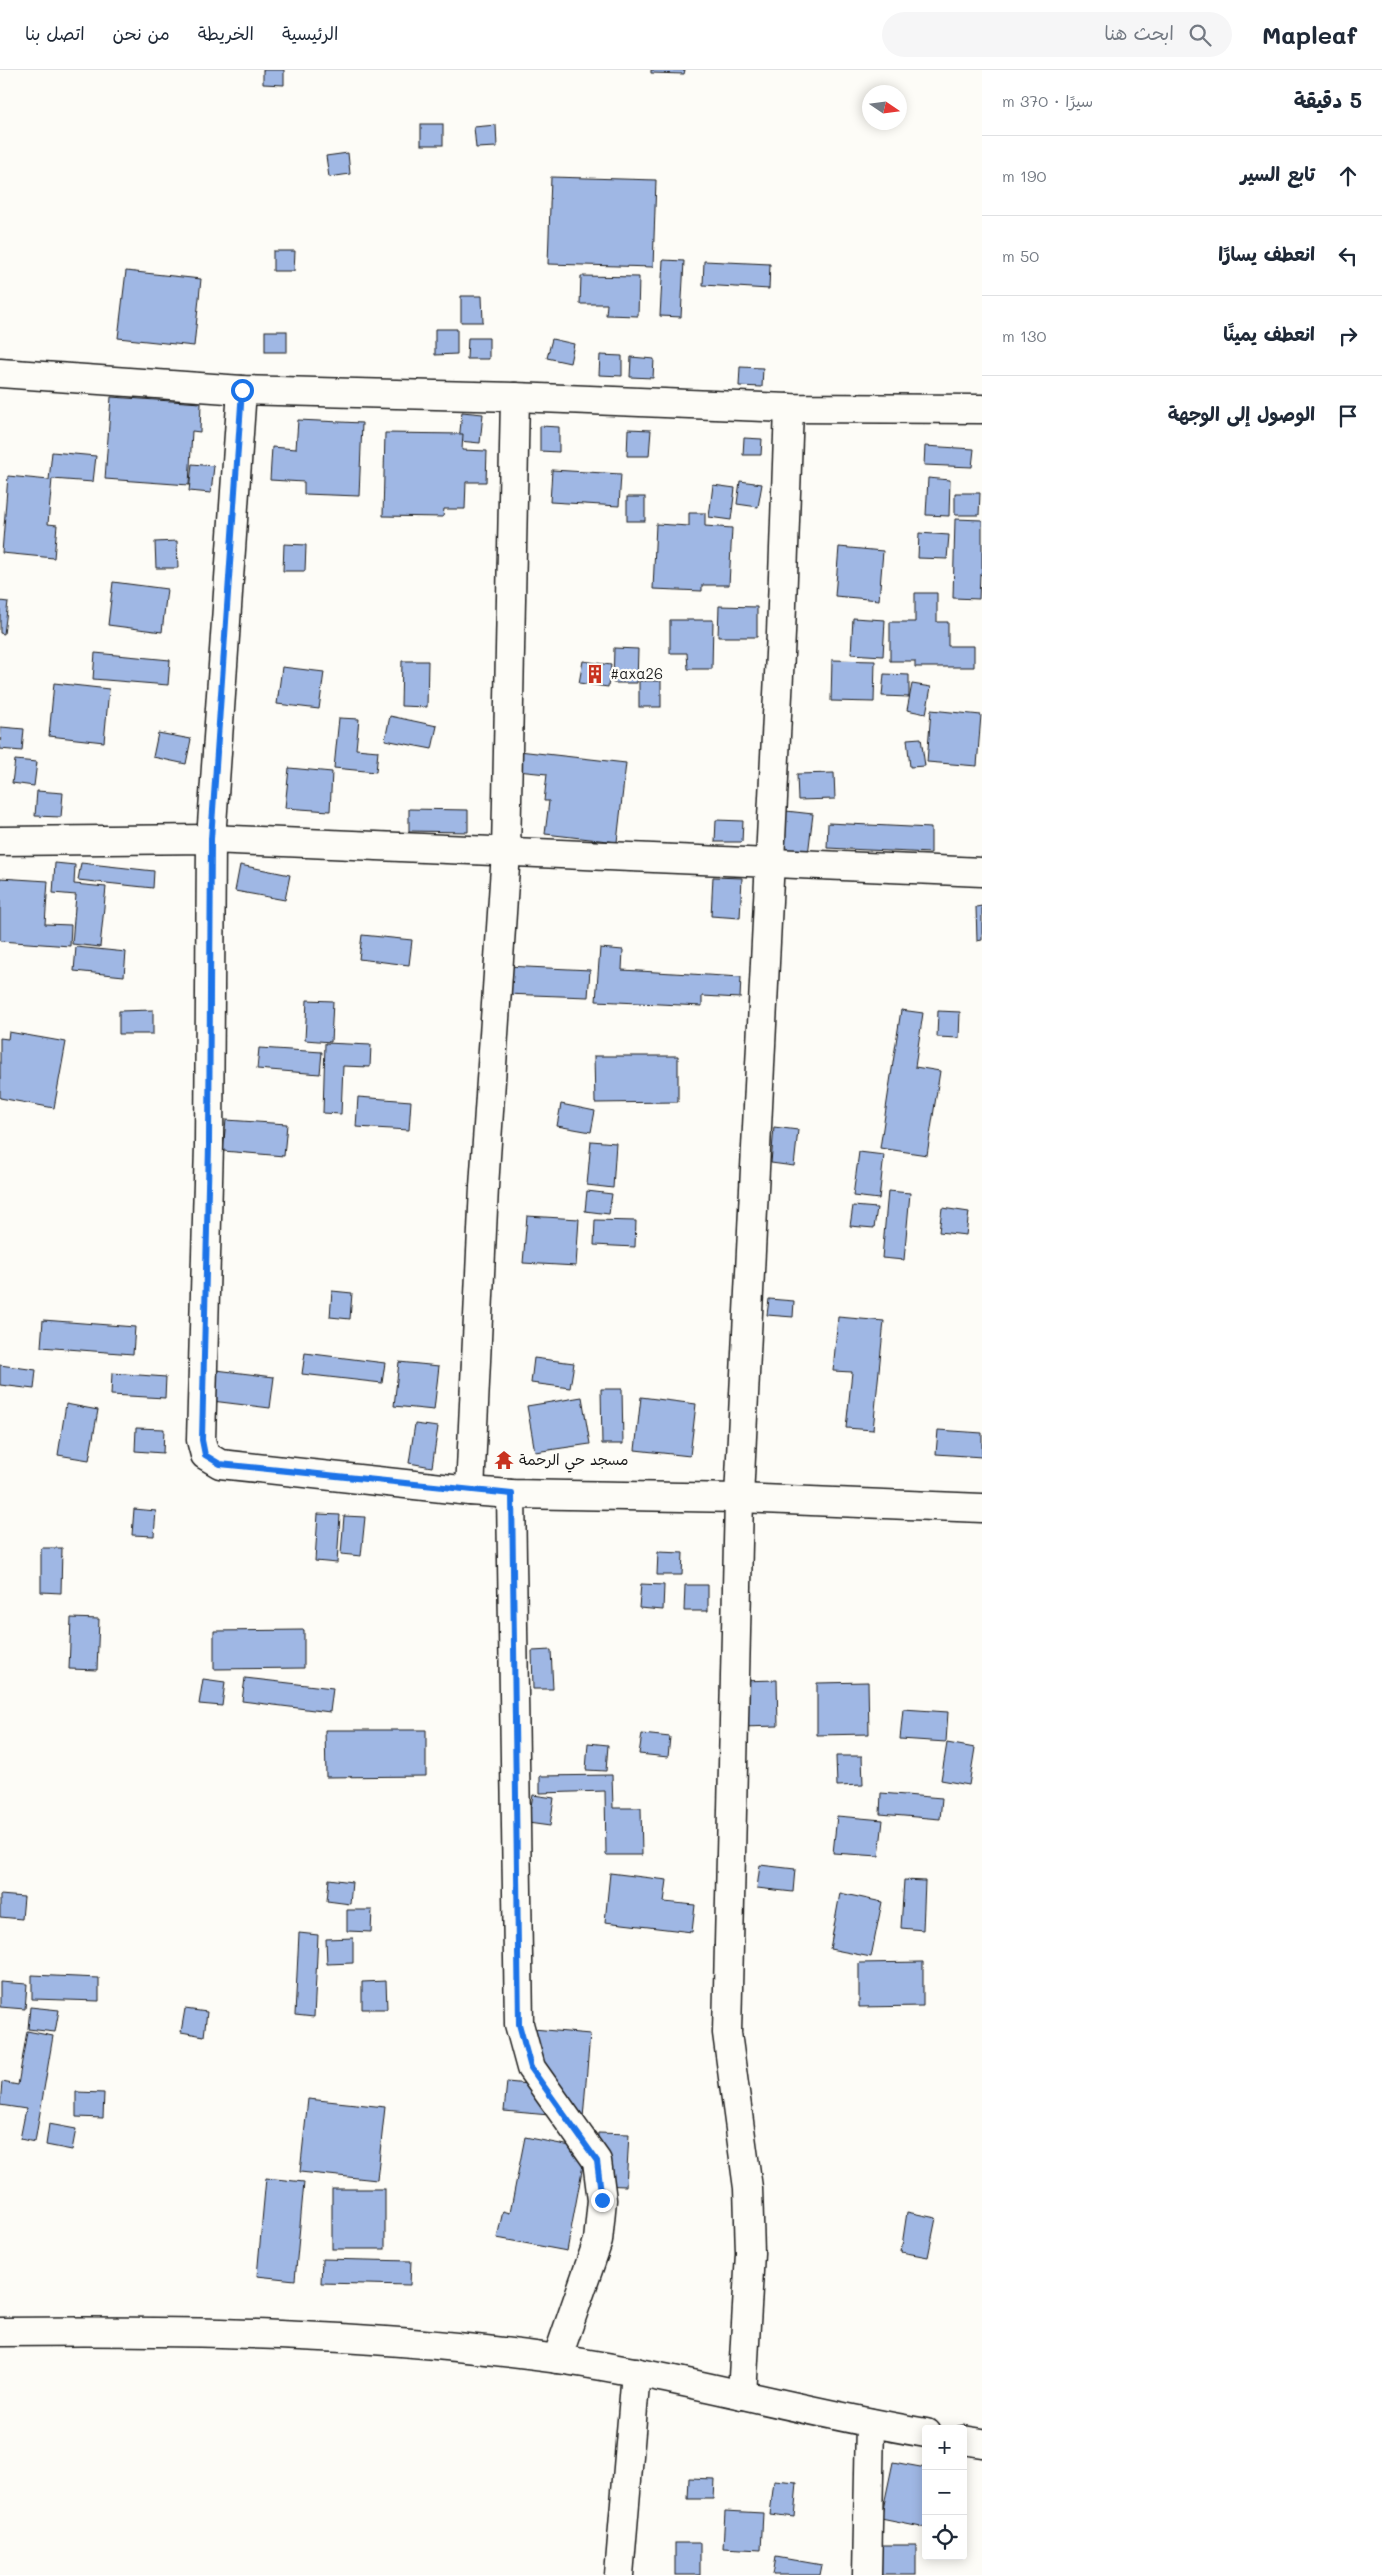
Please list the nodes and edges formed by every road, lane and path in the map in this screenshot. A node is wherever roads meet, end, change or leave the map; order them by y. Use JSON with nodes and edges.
{"nodes":[{"id":1,"x":0,"y":373,"type":"edge"},
{"id":2,"x":242,"y":390,"type":"junction"},
{"id":3,"x":514,"y":396,"type":"junction"},
{"id":4,"x":790,"y":408,"type":"junction"},
{"id":5,"x":982,"y":409,"type":"edge"},
{"id":6,"x":211,"y":839,"type":"junction"},
{"id":7,"x":0,"y":841,"type":"edge"},
{"id":8,"x":506,"y":852,"type":"junction"},
{"id":9,"x":769,"y":862,"type":"junction"},
{"id":10,"x":982,"y":872,"type":"edge"},
{"id":11,"x":470,"y":1491,"type":"junction"},
{"id":12,"x":512,"y":1494,"type":"junction"},
{"id":13,"x":739,"y":1498,"type":"junction"},
{"id":14,"x":982,"y":1508,"type":"edge"},
{"id":15,"x":0,"y":2332,"type":"edge"},
{"id":16,"x":557,"y":2359,"type":"junction"},
{"id":17,"x":636,"y":2372,"type":"junction"},
{"id":18,"x":742,"y":2395,"type":"junction"},
{"id":19,"x":870,"y":2423,"type":"junction"},
{"id":20,"x":922,"y":2432,"type":"edge"},
{"id":21,"x":967,"y":2441,"type":"edge"},
{"id":22,"x":982,"y":2443,"type":"edge"},
{"id":23,"x":619,"y":2575,"type":"edge"},
{"id":24,"x":867,"y":2575,"type":"edge"}],
"edges":[{"from":1,"to":2,"type":"street"},
{"from":2,"to":3,"type":"street"},
{"from":2,"to":6,"type":"street"},
{"from":3,"to":4,"type":"street"},
{"from":3,"to":8,"type":"street"},
{"from":4,"to":5,"type":"street"},
{"from":4,"to":9,"type":"street"},
{"from":6,"to":7,"type":"street"},
{"from":6,"to":8,"type":"street"},
{"from":6,"to":11,"type":"street"},
{"from":8,"to":9,"type":"street"},
{"from":8,"to":11,"type":"street"},
{"from":9,"to":10,"type":"street"},
{"from":9,"to":13,"type":"street"},
{"from":11,"to":12,"type":"street"},
{"from":12,"to":13,"type":"street"},
{"from":12,"to":16,"type":"street"},
{"from":13,"to":14,"type":"street"},
{"from":13,"to":18,"type":"street"},
{"from":15,"to":16,"type":"street"},
{"from":16,"to":17,"type":"street"},
{"from":17,"to":18,"type":"street"},
{"from":17,"to":23,"type":"street"},
{"from":18,"to":19,"type":"street"},
{"from":19,"to":20,"type":"street"},
{"from":19,"to":24,"type":"street"},
{"from":21,"to":22,"type":"street"}]}
